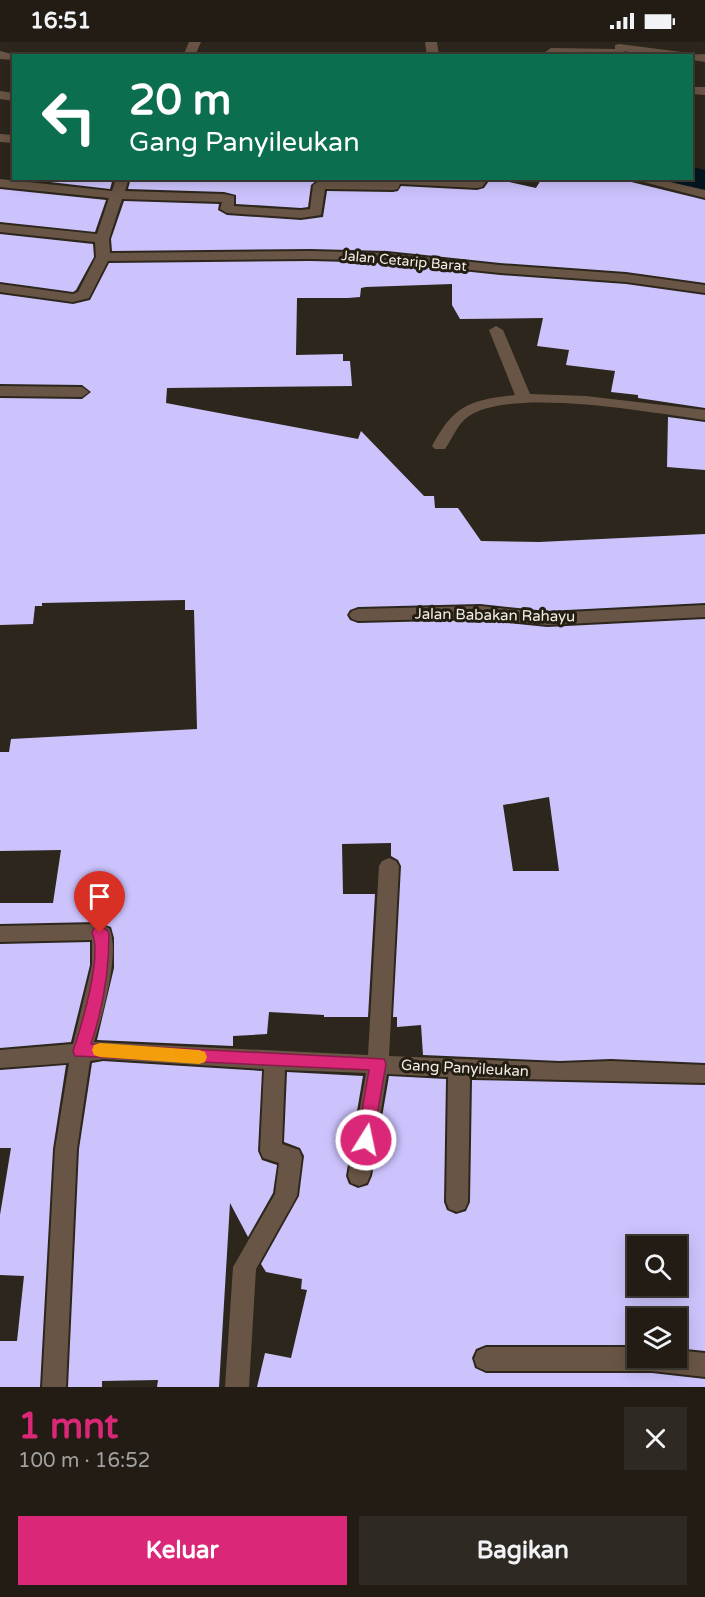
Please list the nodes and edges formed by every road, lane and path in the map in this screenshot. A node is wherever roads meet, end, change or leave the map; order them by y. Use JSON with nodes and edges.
{"nodes":[{"id":1,"x":6,"y":42,"type":"edge"},
{"id":2,"x":613,"y":42,"type":"edge"},
{"id":3,"x":551,"y":50,"type":"edge"},
{"id":4,"x":0,"y":53,"type":"edge"},
{"id":5,"x":620,"y":54,"type":"edge"},
{"id":6,"x":665,"y":54,"type":"edge"},
{"id":7,"x":122,"y":180,"type":"edge"},
{"id":8,"x":643,"y":180,"type":"edge"},
{"id":9,"x":480,"y":181,"type":"edge"},
{"id":10,"x":0,"y":183,"type":"edge"},
{"id":11,"x":705,"y":194,"type":"edge"},
{"id":12,"x":115,"y":195,"type":"junction"},
{"id":13,"x":0,"y":228,"type":"edge"},
{"id":14,"x":102,"y":240,"type":"junction"},
{"id":15,"x":103,"y":257,"type":"junction"},
{"id":16,"x":0,"y":288,"type":"edge"},
{"id":17,"x":705,"y":289,"type":"edge"},
{"id":18,"x":496,"y":330,"type":"dead end"},
{"id":19,"x":0,"y":391,"type":"edge"},
{"id":20,"x":82,"y":392,"type":"dead end"},
{"id":21,"x":524,"y":399,"type":"junction"},
{"id":22,"x":705,"y":415,"type":"edge"},
{"id":23,"x":440,"y":446,"type":"dead end"},
{"id":24,"x":705,"y":611,"type":"edge"},
{"id":25,"x":358,"y":615,"type":"dead end"},
{"id":26,"x":389,"y":866,"type":"dead end"},
{"id":27,"x":0,"y":934,"type":"edge"},
{"id":28,"x":81,"y":1051,"type":"junction"},
{"id":29,"x":0,"y":1059,"type":"edge"},
{"id":30,"x":275,"y":1060,"type":"junction"},
{"id":31,"x":378,"y":1064,"type":"junction"},
{"id":32,"x":459,"y":1067,"type":"junction"},
{"id":33,"x":705,"y":1074,"type":"edge"},
{"id":34,"x":359,"y":1176,"type":"dead end"},
{"id":35,"x":457,"y":1202,"type":"dead end"},
{"id":36,"x":486,"y":1359,"type":"dead end"},
{"id":37,"x":705,"y":1365,"type":"edge"},
{"id":38,"x":54,"y":1387,"type":"edge"},
{"id":39,"x":237,"y":1387,"type":"edge"}],
"edges":[{"from":1,"to":4,"type":"street"},
{"from":2,"to":6,"type":"street"},
{"from":3,"to":5,"type":"street"},
{"from":7,"to":12,"type":"street"},
{"from":8,"to":11,"type":"street"},
{"from":9,"to":12,"type":"street"},
{"from":10,"to":12,"type":"street"},
{"from":12,"to":14,"type":"street"},
{"from":13,"to":14,"type":"street"},
{"from":14,"to":15,"type":"street"},
{"from":15,"to":16,"type":"street"},
{"from":15,"to":17,"type":"street","name":"Jalan Cetarip Barat"},
{"from":18,"to":21,"type":"street"},
{"from":19,"to":20,"type":"street"},
{"from":21,"to":22,"type":"street"},
{"from":21,"to":23,"type":"street"},
{"from":24,"to":25,"type":"street","name":"Jalan Babakan Rahayu"},
{"from":26,"to":31,"type":"street"},
{"from":27,"to":28,"type":"street"},
{"from":28,"to":29,"type":"street","name":"Gang Panyileukan"},
{"from":28,"to":30,"type":"street","name":"Gang Panyileukan"},
{"from":28,"to":38,"type":"street"},
{"from":30,"to":31,"type":"street","name":"Gang Panyileukan"},
{"from":30,"to":39,"type":"street"},
{"from":31,"to":32,"type":"street","name":"Gang Panyileukan"},
{"from":31,"to":34,"type":"street"},
{"from":32,"to":33,"type":"street","name":"Gang Panyileukan"},
{"from":32,"to":35,"type":"street"},
{"from":36,"to":37,"type":"street"}]}
